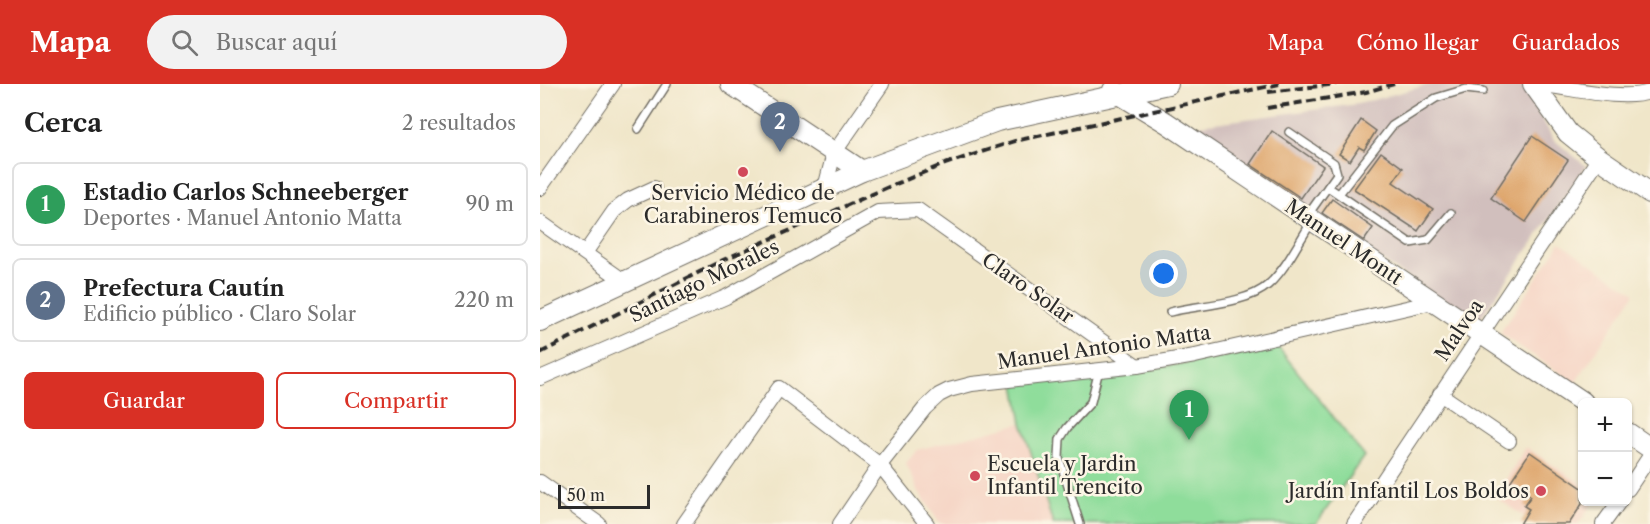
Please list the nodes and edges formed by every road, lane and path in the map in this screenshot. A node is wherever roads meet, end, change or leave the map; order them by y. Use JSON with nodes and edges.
{"nodes":[{"id":1,"x":614,"y":84,"type":"edge"},
{"id":2,"x":667,"y":84,"type":"edge"},
{"id":3,"x":731,"y":84,"type":"edge"},
{"id":4,"x":882,"y":84,"type":"edge"},
{"id":5,"x":1168,"y":84,"type":"edge"},
{"id":6,"x":1533,"y":84,"type":"edge"},
{"id":7,"x":1116,"y":87,"type":"edge"},
{"id":8,"x":1483,"y":91,"type":"dead end"},
{"id":9,"x":1650,"y":92,"type":"edge"},
{"id":10,"x":638,"y":129,"type":"dead end"},
{"id":11,"x":1289,"y":132,"type":"dead end"},
{"id":12,"x":834,"y":153,"type":"junction"},
{"id":13,"x":1599,"y":158,"type":"junction"},
{"id":14,"x":862,"y":171,"type":"junction"},
{"id":15,"x":1328,"y":187,"type":"junction"},
{"id":16,"x":540,"y":188,"type":"edge"},
{"id":17,"x":654,"y":188,"type":"dead end"},
{"id":18,"x":825,"y":188,"type":"junction"},
{"id":19,"x":1650,"y":193,"type":"edge"},
{"id":20,"x":1339,"y":194,"type":"junction"},
{"id":21,"x":918,"y":210,"type":"joint"},
{"id":22,"x":1451,"y":213,"type":"dead end"},
{"id":23,"x":1310,"y":219,"type":"junction"},
{"id":24,"x":540,"y":222,"type":"edge"},
{"id":25,"x":585,"y":253,"type":"junction"},
{"id":26,"x":624,"y":281,"type":"junction"},
{"id":27,"x":1433,"y":302,"type":"junction"},
{"id":28,"x":1170,"y":312,"type":"dead end"},
{"id":29,"x":540,"y":321,"type":"edge"},
{"id":30,"x":1480,"y":333,"type":"junction"},
{"id":31,"x":1137,"y":366,"type":"junction"},
{"id":32,"x":1100,"y":370,"type":"junction"},
{"id":33,"x":540,"y":378,"type":"edge"},
{"id":34,"x":1440,"y":394,"type":"junction"},
{"id":35,"x":1578,"y":399,"type":"edge"},
{"id":36,"x":1632,"y":436,"type":"edge"},
{"id":37,"x":1509,"y":441,"type":"dead end"},
{"id":38,"x":1650,"y":448,"type":"edge"},
{"id":39,"x":1650,"y":456,"type":"edge"},
{"id":40,"x":880,"y":465,"type":"junction"},
{"id":41,"x":540,"y":482,"type":"edge"},
{"id":42,"x":1632,"y":483,"type":"edge"},
{"id":43,"x":1616,"y":506,"type":"edge"},
{"id":44,"x":599,"y":524,"type":"edge"},
{"id":45,"x":684,"y":524,"type":"edge"},
{"id":46,"x":840,"y":524,"type":"edge"},
{"id":47,"x":927,"y":524,"type":"edge"},
{"id":48,"x":1080,"y":524,"type":"edge"},
{"id":49,"x":1354,"y":524,"type":"edge"},
{"id":50,"x":1603,"y":524,"type":"edge"}],
"edges":[{"from":1,"to":16,"type":"street"},
{"from":2,"to":10,"type":"lane"},
{"from":3,"to":12,"type":"street"},
{"from":4,"to":12,"type":"street"},
{"from":5,"to":7,"type":"street"},
{"from":6,"to":9,"type":"street"},
{"from":6,"to":13,"type":"street"},
{"from":7,"to":14,"type":"street"},
{"from":7,"to":23,"type":"street","name":"Manuel Montt"},
{"from":8,"to":20,"type":"lane"},
{"from":11,"to":15,"type":"lane"},
{"from":12,"to":14,"type":"street"},
{"from":12,"to":18,"type":"street"},
{"from":13,"to":19,"type":"street"},
{"from":13,"to":30,"type":"street","name":"Malvoa"},
{"from":14,"to":18,"type":"street"},
{"from":15,"to":20,"type":"lane"},
{"from":15,"to":23,"type":"lane"},
{"from":17,"to":25,"type":"street"},
{"from":18,"to":26,"type":"street"},
{"from":20,"to":22,"type":"lane"},
{"from":21,"to":31,"type":"street","name":"Claro Solar"},
{"from":21,"to":33,"type":"street","name":"Santiago Morales"},
{"from":23,"to":27,"type":"street","name":"Manuel Montt"},
{"from":23,"to":28,"type":"lane"},
{"from":24,"to":25,"type":"street"},
{"from":25,"to":26,"type":"street"},
{"from":26,"to":29,"type":"street"},
{"from":27,"to":30,"type":"street","name":"Manuel Montt"},
{"from":27,"to":31,"type":"street","name":"Manuel Antonio Matta"},
{"from":30,"to":34,"type":"street","name":"Malvoa"},
{"from":30,"to":35,"type":"street","name":"Manuel Montt"},
{"from":31,"to":32,"type":"street","name":"Manuel Antonio Matta"},
{"from":32,"to":40,"type":"street","name":"Manuel Antonio Matta"},
{"from":32,"to":48,"type":"lane"},
{"from":34,"to":37,"type":"street"},
{"from":34,"to":49,"type":"street","name":"Malvoa"},
{"from":36,"to":38,"type":"street"},
{"from":39,"to":42,"type":"street"},
{"from":40,"to":45,"type":"street"},
{"from":40,"to":46,"type":"street","name":"Manuel Antonio Matta"},
{"from":40,"to":47,"type":"street"},
{"from":41,"to":44,"type":"street"},
{"from":43,"to":50,"type":"street"}]}
